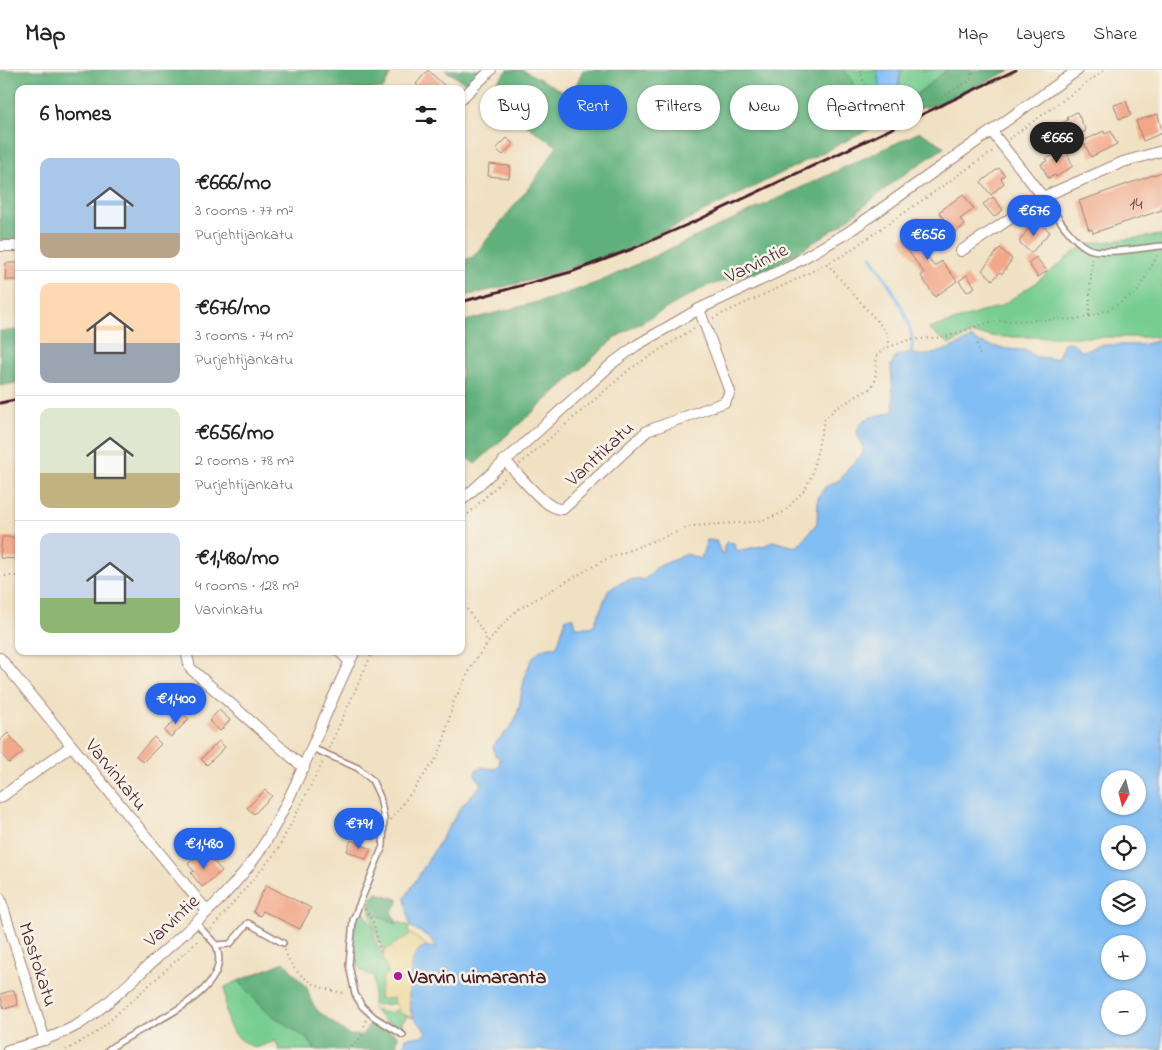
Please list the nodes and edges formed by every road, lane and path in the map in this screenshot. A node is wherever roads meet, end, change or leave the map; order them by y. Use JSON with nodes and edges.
{"nodes":[{"id":1,"x":491,"y":70,"type":"edge"},
{"id":2,"x":860,"y":70,"type":"edge"},
{"id":3,"x":969,"y":70,"type":"edge"},
{"id":4,"x":1078,"y":70,"type":"edge"},
{"id":5,"x":1105,"y":70,"type":"edge"},
{"id":6,"x":465,"y":95,"type":"edge"},
{"id":7,"x":992,"y":132,"type":"junction"},
{"id":8,"x":1002,"y":144,"type":"junction"},
{"id":9,"x":1162,"y":151,"type":"edge"},
{"id":10,"x":1043,"y":197,"type":"junction"},
{"id":11,"x":0,"y":246,"type":"edge"},
{"id":12,"x":15,"y":246,"type":"edge"},
{"id":13,"x":1162,"y":248,"type":"edge"},
{"id":14,"x":1092,"y":250,"type":"junction"},
{"id":15,"x":961,"y":251,"type":"dead end"},
{"id":16,"x":827,"y":264,"type":"junction"},
{"id":17,"x":699,"y":309,"type":"junction"},
{"id":18,"x":1090,"y":316,"type":"junction"},
{"id":19,"x":704,"y":322,"type":"junction"},
{"id":20,"x":976,"y":339,"type":"dead end"},
{"id":21,"x":890,"y":346,"type":"junction"},
{"id":22,"x":980,"y":356,"type":"dead end"},
{"id":23,"x":504,"y":460,"type":"junction"},
{"id":24,"x":514,"y":469,"type":"junction"},
{"id":25,"x":465,"y":497,"type":"edge"},
{"id":26,"x":465,"y":517,"type":"edge"},
{"id":27,"x":0,"y":576,"type":"edge"},
{"id":28,"x":15,"y":576,"type":"edge"},
{"id":29,"x":465,"y":606,"type":"edge"},
{"id":30,"x":487,"y":642,"type":"junction"},
{"id":31,"x":187,"y":655,"type":"edge"},
{"id":32,"x":343,"y":655,"type":"edge"},
{"id":33,"x":353,"y":655,"type":"edge"},
{"id":34,"x":0,"y":658,"type":"edge"},
{"id":35,"x":350,"y":662,"type":"junction"},
{"id":36,"x":71,"y":746,"type":"junction"},
{"id":37,"x":312,"y":748,"type":"junction"},
{"id":38,"x":304,"y":768,"type":"junction"},
{"id":39,"x":0,"y":798,"type":"edge"},
{"id":40,"x":384,"y":829,"type":"junction"},
{"id":41,"x":0,"y":898,"type":"edge"},
{"id":42,"x":360,"y":898,"type":"junction"},
{"id":43,"x":207,"y":911,"type":"junction"},
{"id":44,"x":196,"y":922,"type":"junction"},
{"id":45,"x":283,"y":943,"type":"joint"},
{"id":46,"x":216,"y":945,"type":"junction"},
{"id":47,"x":384,"y":954,"type":"dead end"},
{"id":48,"x":355,"y":994,"type":"junction"},
{"id":49,"x":366,"y":1009,"type":"junction"},
{"id":50,"x":403,"y":1035,"type":"dead end"},
{"id":51,"x":46,"y":1040,"type":"junction"},
{"id":52,"x":8,"y":1050,"type":"edge"},
{"id":53,"x":108,"y":1050,"type":"edge"},
{"id":54,"x":348,"y":1050,"type":"edge"}],
"edges":[{"from":1,"to":6,"type":"street"},
{"from":2,"to":3,"type":"path"},
{"from":4,"to":7,"type":"street","name":"Varvintie"},
{"from":5,"to":8,"type":"path"},
{"from":7,"to":8,"type":"street"},
{"from":7,"to":17,"type":"street","name":"Varvintie"},
{"from":8,"to":10,"type":"street"},
{"from":8,"to":16,"type":"path"},
{"from":9,"to":10,"type":"street"},
{"from":10,"to":14,"type":"lane"},
{"from":10,"to":15,"type":"street"},
{"from":11,"to":12,"type":"street"},
{"from":13,"to":14,"type":"lane"},
{"from":13,"to":18,"type":"path"},
{"from":14,"to":18,"type":"path"},
{"from":16,"to":19,"type":"path"},
{"from":16,"to":21,"type":"path"},
{"from":17,"to":19,"type":"street","name":"Vanttikatu"},
{"from":17,"to":23,"type":"street","name":"Varvintie"},
{"from":18,"to":21,"type":"path"},
{"from":19,"to":24,"type":"path"},
{"from":19,"to":24,"type":"street","name":"Vanttikatu"},
{"from":20,"to":22,"type":"path"},
{"from":21,"to":30,"type":"path"},
{"from":23,"to":24,"type":"street","name":"Vanttikatu"},
{"from":23,"to":25,"type":"street","name":"Varvintie"},
{"from":24,"to":26,"type":"path"},
{"from":27,"to":28,"type":"path"},
{"from":29,"to":30,"type":"path"},
{"from":30,"to":40,"type":"path"},
{"from":31,"to":38,"type":"street"},
{"from":32,"to":35,"type":"street"},
{"from":33,"to":35,"type":"street","name":"Varvintie"},
{"from":34,"to":36,"type":"street","name":"Varvinkatu"},
{"from":35,"to":37,"type":"street","name":"Varvintie"},
{"from":36,"to":39,"type":"street"},
{"from":36,"to":43,"type":"street","name":"Varvinkatu"},
{"from":37,"to":38,"type":"street","name":"Varvintie"},
{"from":37,"to":40,"type":"lane"},
{"from":38,"to":43,"type":"street","name":"Varvintie"},
{"from":40,"to":42,"type":"lane"},
{"from":41,"to":51,"type":"street","name":"Mastokatu"},
{"from":42,"to":47,"type":"path"},
{"from":42,"to":48,"type":"lane"},
{"from":43,"to":44,"type":"street","name":"Varvintie"},
{"from":44,"to":46,"type":"lane"},
{"from":44,"to":51,"type":"street","name":"Varvintie"},
{"from":45,"to":46,"type":"lane"},
{"from":45,"to":48,"type":"path"},
{"from":46,"to":53,"type":"lane"},
{"from":48,"to":49,"type":"lane"},
{"from":49,"to":50,"type":"lane"},
{"from":49,"to":54,"type":"path"},
{"from":51,"to":52,"type":"street","name":"Varvintie"}]}
